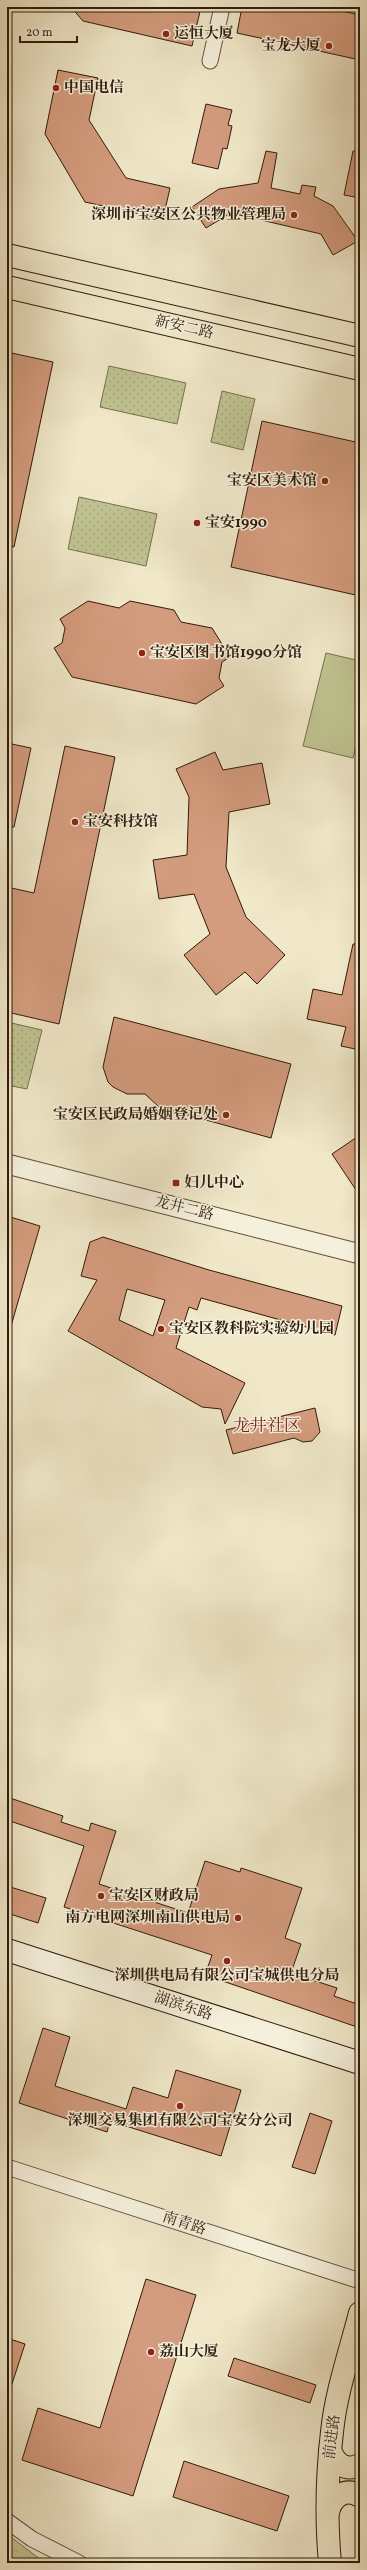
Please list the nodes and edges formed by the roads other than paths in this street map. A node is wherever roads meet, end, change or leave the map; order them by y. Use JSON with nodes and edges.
{"nodes":[{"id":1,"x":222,"y":7,"type":"edge"},
{"id":2,"x":210,"y":61,"type":"dead end"},
{"id":3,"x":7,"y":255,"type":"edge"},
{"id":4,"x":7,"y":287,"type":"edge"},
{"id":5,"x":360,"y":336,"type":"edge"},
{"id":6,"x":360,"y":369,"type":"edge"},
{"id":7,"x":7,"y":1164,"type":"edge"},
{"id":8,"x":360,"y":1254,"type":"edge"},
{"id":9,"x":7,"y":1950,"type":"edge"},
{"id":10,"x":360,"y":2063,"type":"edge"},
{"id":11,"x":7,"y":2166,"type":"edge"},
{"id":12,"x":360,"y":2281,"type":"edge"},
{"id":13,"x":360,"y":2313,"type":"edge"},
{"id":14,"x":330,"y":2449,"type":"junction"},
{"id":15,"x":360,"y":2465,"type":"edge"},
{"id":16,"x":360,"y":2496,"type":"edge"},
{"id":17,"x":328,"y":2513,"type":"junction"},
{"id":18,"x":7,"y":2521,"type":"edge"},
{"id":19,"x":329,"y":2559,"type":"edge"},
{"id":20,"x":79,"y":2563,"type":"edge"}],
"edges":[{"from":1,"to":2,"type":"street"},
{"from":3,"to":5,"type":"main road","name":"新安二路"},
{"from":4,"to":6,"type":"main road","name":"新安二路"},
{"from":7,"to":8,"type":"street","name":"龙井二路"},
{"from":9,"to":10,"type":"main road","name":"湖滨东路"},
{"from":11,"to":12,"type":"street","name":"南青路"},
{"from":13,"to":14,"type":"main road","name":"前进路"},
{"from":14,"to":15,"type":"main road"},
{"from":14,"to":17,"type":"main road","name":"前进路"},
{"from":16,"to":17,"type":"main road"},
{"from":17,"to":19,"type":"main road","name":"前进路"},
{"from":18,"to":20,"type":"street"}]}
